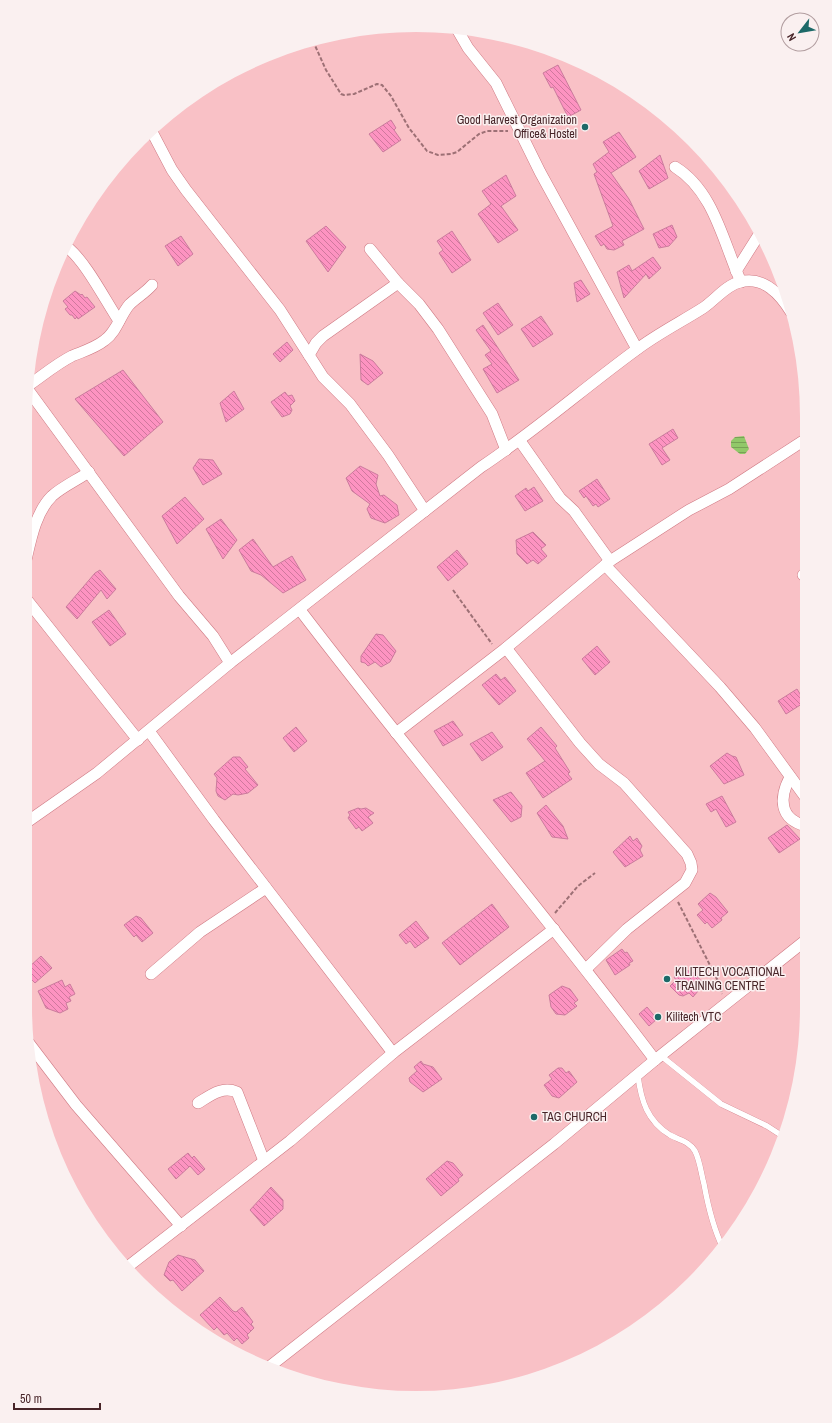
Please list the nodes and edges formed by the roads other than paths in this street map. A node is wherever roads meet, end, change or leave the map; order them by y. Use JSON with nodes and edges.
{"nodes":[{"id":1,"x":461,"y":35,"type":"edge"},
{"id":2,"x":154,"y":135,"type":"edge"},
{"id":3,"x":675,"y":167,"type":"dead end"},
{"id":4,"x":757,"y":240,"type":"edge"},
{"id":5,"x":370,"y":249,"type":"dead end"},
{"id":6,"x":70,"y":250,"type":"edge"},
{"id":7,"x":739,"y":277,"type":"junction"},
{"id":8,"x":398,"y":283,"type":"junction"},
{"id":9,"x":152,"y":285,"type":"dead end"},
{"id":10,"x":782,"y":301,"type":"edge"},
{"id":11,"x":118,"y":321,"type":"junction"},
{"id":12,"x":637,"y":349,"type":"junction"},
{"id":13,"x":309,"y":355,"type":"junction"},
{"id":14,"x":34,"y":382,"type":"edge"},
{"id":15,"x":33,"y":396,"type":"edge"},
{"id":16,"x":520,"y":440,"type":"junction"},
{"id":17,"x":800,"y":443,"type":"edge"},
{"id":18,"x":506,"y":450,"type":"junction"},
{"id":19,"x":88,"y":472,"type":"junction"},
{"id":20,"x":425,"y":511,"type":"junction"},
{"id":21,"x":32,"y":535,"type":"edge"},
{"id":22,"x":608,"y":563,"type":"junction"},
{"id":23,"x":32,"y":606,"type":"edge"},
{"id":24,"x":300,"y":610,"type":"junction"},
{"id":25,"x":502,"y":651,"type":"junction"},
{"id":26,"x":230,"y":663,"type":"junction"},
{"id":27,"x":149,"y":731,"type":"junction"},
{"id":28,"x":396,"y":733,"type":"junction"},
{"id":29,"x":138,"y":740,"type":"junction"},
{"id":30,"x":790,"y":777,"type":"junction"},
{"id":31,"x":800,"y":790,"type":"edge"},
{"id":32,"x":32,"y":819,"type":"edge"},
{"id":33,"x":800,"y":824,"type":"edge"},
{"id":34,"x":266,"y":888,"type":"junction"},
{"id":35,"x":551,"y":926,"type":"junction"},
{"id":36,"x":800,"y":945,"type":"edge"},
{"id":37,"x":586,"y":969,"type":"junction"},
{"id":38,"x":151,"y":974,"type":"dead end"},
{"id":39,"x":34,"y":1051,"type":"edge"},
{"id":40,"x":393,"y":1053,"type":"junction"},
{"id":41,"x":658,"y":1057,"type":"junction"},
{"id":42,"x":638,"y":1076,"type":"junction"},
{"id":43,"x":198,"y":1103,"type":"dead end"},
{"id":44,"x":779,"y":1134,"type":"edge"},
{"id":45,"x":264,"y":1161,"type":"junction"},
{"id":46,"x":181,"y":1226,"type":"junction"},
{"id":47,"x":720,"y":1242,"type":"edge"},
{"id":48,"x":131,"y":1264,"type":"edge"},
{"id":49,"x":273,"y":1364,"type":"edge"}],
"edges":[{"from":1,"to":12,"type":"street"},
{"from":2,"to":13,"type":"street"},
{"from":3,"to":7,"type":"street"},
{"from":4,"to":7,"type":"street"},
{"from":5,"to":8,"type":"street"},
{"from":6,"to":11,"type":"street"},
{"from":7,"to":10,"type":"street"},
{"from":7,"to":12,"type":"street"},
{"from":8,"to":13,"type":"street"},
{"from":8,"to":18,"type":"street"},
{"from":9,"to":11,"type":"street"},
{"from":11,"to":14,"type":"street"},
{"from":12,"to":16,"type":"street"},
{"from":13,"to":20,"type":"street"},
{"from":15,"to":19,"type":"street"},
{"from":16,"to":18,"type":"street"},
{"from":16,"to":22,"type":"street"},
{"from":17,"to":22,"type":"street"},
{"from":18,"to":20,"type":"street"},
{"from":19,"to":21,"type":"street"},
{"from":19,"to":26,"type":"street"},
{"from":20,"to":24,"type":"street"},
{"from":22,"to":25,"type":"street"},
{"from":22,"to":30,"type":"street"},
{"from":23,"to":29,"type":"street"},
{"from":24,"to":26,"type":"street"},
{"from":24,"to":28,"type":"street"},
{"from":25,"to":28,"type":"street"},
{"from":25,"to":37,"type":"street"},
{"from":26,"to":27,"type":"street"},
{"from":27,"to":29,"type":"street"},
{"from":27,"to":34,"type":"street"},
{"from":28,"to":35,"type":"street"},
{"from":29,"to":32,"type":"street"},
{"from":30,"to":31,"type":"street"},
{"from":30,"to":33,"type":"street"},
{"from":34,"to":38,"type":"street"},
{"from":34,"to":40,"type":"street"},
{"from":35,"to":37,"type":"street"},
{"from":35,"to":40,"type":"street"},
{"from":36,"to":41,"type":"street"},
{"from":37,"to":41,"type":"street"},
{"from":39,"to":46,"type":"street"},
{"from":40,"to":45,"type":"street"},
{"from":41,"to":42,"type":"street"},
{"from":41,"to":44,"type":"lane"},
{"from":42,"to":47,"type":"lane"},
{"from":42,"to":49,"type":"street"},
{"from":43,"to":45,"type":"street"},
{"from":45,"to":46,"type":"street"},
{"from":46,"to":48,"type":"street"}]}
